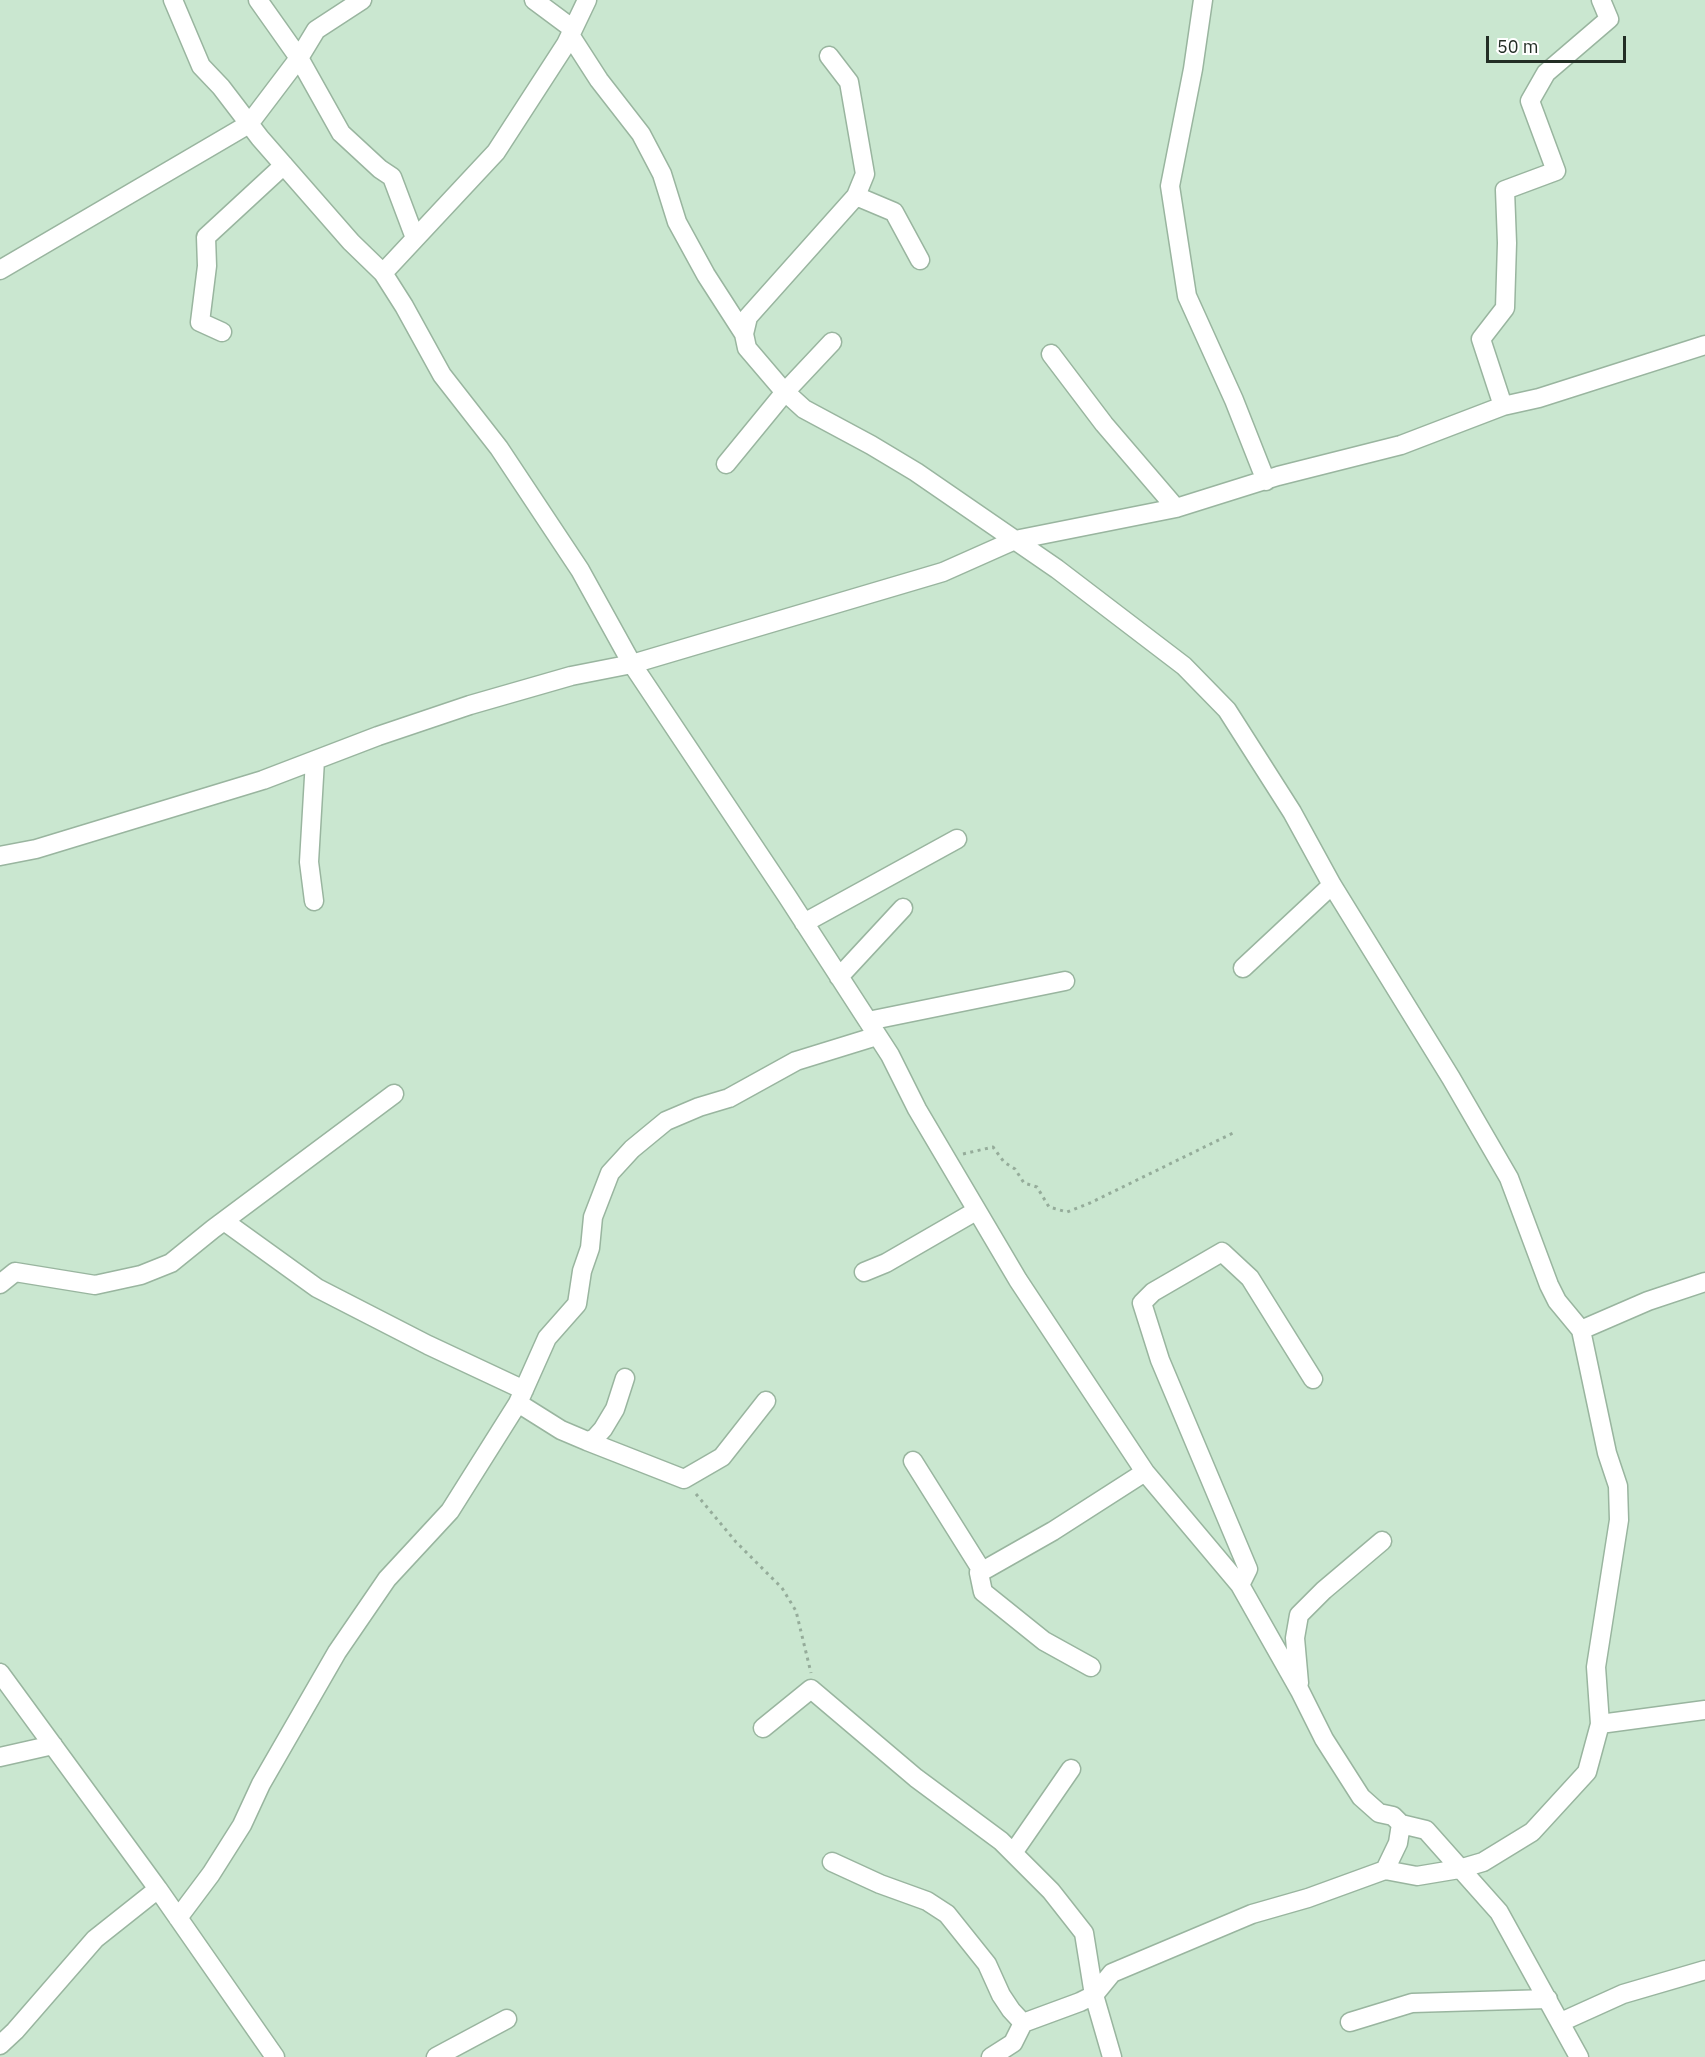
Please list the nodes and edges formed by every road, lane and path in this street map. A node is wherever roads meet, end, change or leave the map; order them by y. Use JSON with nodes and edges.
{"nodes":[{"id":1,"x":173,"y":0,"type":"edge"},
{"id":2,"x":258,"y":0,"type":"edge"},
{"id":3,"x":362,"y":0,"type":"edge"},
{"id":4,"x":534,"y":0,"type":"edge"},
{"id":5,"x":587,"y":0,"type":"edge"},
{"id":6,"x":1203,"y":0,"type":"edge"},
{"id":7,"x":1601,"y":0,"type":"edge"},
{"id":8,"x":572,"y":32,"type":"junction"},
{"id":9,"x":829,"y":56,"type":"dead end"},
{"id":10,"x":299,"y":58,"type":"junction"},
{"id":11,"x":249,"y":124,"type":"junction"},
{"id":12,"x":284,"y":165,"type":"junction"},
{"id":13,"x":856,"y":196,"type":"junction"},
{"id":14,"x":416,"y":238,"type":"junction"},
{"id":15,"x":920,"y":260,"type":"dead end"},
{"id":16,"x":0,"y":270,"type":"edge"},
{"id":17,"x":383,"y":273,"type":"junction"},
{"id":18,"x":222,"y":332,"type":"dead end"},
{"id":19,"x":744,"y":334,"type":"junction"},
{"id":20,"x":832,"y":342,"type":"dead end"},
{"id":21,"x":1705,"y":345,"type":"edge"},
{"id":22,"x":1052,"y":354,"type":"dead end"},
{"id":23,"x":785,"y":392,"type":"junction"},
{"id":24,"x":1503,"y":406,"type":"junction"},
{"id":25,"x":726,"y":464,"type":"dead end"},
{"id":26,"x":1266,"y":481,"type":"junction"},
{"id":27,"x":1176,"y":508,"type":"junction"},
{"id":28,"x":1015,"y":540,"type":"junction"},
{"id":29,"x":632,"y":664,"type":"junction"},
{"id":30,"x":315,"y":760,"type":"junction"},
{"id":31,"x":957,"y":839,"type":"dead end"},
{"id":32,"x":0,"y":856,"type":"edge"},
{"id":33,"x":1332,"y":885,"type":"junction"},
{"id":34,"x":314,"y":901,"type":"dead end"},
{"id":35,"x":903,"y":908,"type":"dead end"},
{"id":36,"x":804,"y":923,"type":"junction"},
{"id":37,"x":1243,"y":968,"type":"dead end"},
{"id":38,"x":839,"y":977,"type":"junction"},
{"id":39,"x":1065,"y":981,"type":"dead end"},
{"id":40,"x":872,"y":1028,"type":"junction"},
{"id":41,"x":394,"y":1094,"type":"dead end"},
{"id":42,"x":1233,"y":1133,"type":"dead end"},
{"id":43,"x":943,"y":1155,"type":"junction"},
{"id":44,"x":976,"y":1211,"type":"junction"},
{"id":45,"x":224,"y":1221,"type":"junction"},
{"id":46,"x":864,"y":1272,"type":"dead end"},
{"id":47,"x":1705,"y":1282,"type":"edge"},
{"id":48,"x":0,"y":1284,"type":"edge"},
{"id":49,"x":1581,"y":1330,"type":"junction"},
{"id":50,"x":625,"y":1378,"type":"dead end"},
{"id":51,"x":1313,"y":1379,"type":"dead end"},
{"id":52,"x":521,"y":1396,"type":"junction"},
{"id":53,"x":766,"y":1401,"type":"dead end"},
{"id":54,"x":587,"y":1441,"type":"junction"},
{"id":55,"x":913,"y":1461,"type":"dead end"},
{"id":56,"x":1144,"y":1472,"type":"junction"},
{"id":57,"x":684,"y":1479,"type":"junction"},
{"id":58,"x":1382,"y":1541,"type":"dead end"},
{"id":59,"x":981,"y":1571,"type":"junction"},
{"id":60,"x":1240,"y":1585,"type":"junction"},
{"id":61,"x":1091,"y":1667,"type":"dead end"},
{"id":62,"x":0,"y":1673,"type":"edge"},
{"id":63,"x":1300,"y":1691,"type":"junction"},
{"id":64,"x":815,"y":1692,"type":"junction"},
{"id":65,"x":1705,"y":1710,"type":"edge"},
{"id":66,"x":1600,"y":1724,"type":"junction"},
{"id":67,"x":763,"y":1728,"type":"dead end"},
{"id":68,"x":53,"y":1745,"type":"junction"},
{"id":69,"x":0,"y":1757,"type":"edge"},
{"id":70,"x":1071,"y":1769,"type":"dead end"},
{"id":71,"x":1401,"y":1824,"type":"junction"},
{"id":72,"x":1014,"y":1853,"type":"junction"},
{"id":73,"x":832,"y":1862,"type":"dead end"},
{"id":74,"x":1459,"y":1869,"type":"junction"},
{"id":75,"x":1385,"y":1870,"type":"junction"},
{"id":76,"x":158,"y":1889,"type":"junction"},
{"id":77,"x":178,"y":1918,"type":"junction"},
{"id":78,"x":1705,"y":1970,"type":"edge"},
{"id":79,"x":1094,"y":1995,"type":"junction"},
{"id":80,"x":1548,"y":1999,"type":"junction"},
{"id":81,"x":507,"y":2019,"type":"dead end"},
{"id":82,"x":1350,"y":2022,"type":"dead end"},
{"id":83,"x":1561,"y":2022,"type":"junction"},
{"id":84,"x":1023,"y":2023,"type":"junction"},
{"id":85,"x":0,"y":2045,"type":"edge"},
{"id":86,"x":275,"y":2057,"type":"edge"},
{"id":87,"x":436,"y":2057,"type":"edge"},
{"id":88,"x":991,"y":2057,"type":"edge"},
{"id":89,"x":1112,"y":2057,"type":"edge"},
{"id":90,"x":1579,"y":2057,"type":"edge"}],
"edges":[{"from":1,"to":11,"type":"street"},
{"from":2,"to":10,"type":"street"},
{"from":3,"to":10,"type":"street"},
{"from":4,"to":8,"type":"street"},
{"from":5,"to":8,"type":"street"},
{"from":6,"to":26,"type":"street"},
{"from":7,"to":24,"type":"street"},
{"from":8,"to":14,"type":"street"},
{"from":8,"to":19,"type":"street"},
{"from":9,"to":13,"type":"street"},
{"from":10,"to":11,"type":"street"},
{"from":10,"to":14,"type":"street"},
{"from":11,"to":12,"type":"street"},
{"from":11,"to":16,"type":"street"},
{"from":12,"to":17,"type":"street"},
{"from":12,"to":18,"type":"street"},
{"from":13,"to":15,"type":"street"},
{"from":13,"to":19,"type":"street"},
{"from":14,"to":17,"type":"street"},
{"from":17,"to":29,"type":"street"},
{"from":19,"to":23,"type":"street"},
{"from":20,"to":23,"type":"street"},
{"from":21,"to":24,"type":"street"},
{"from":22,"to":27,"type":"street"},
{"from":23,"to":25,"type":"street"},
{"from":23,"to":28,"type":"street"},
{"from":24,"to":26,"type":"street"},
{"from":26,"to":27,"type":"street"},
{"from":27,"to":28,"type":"street"},
{"from":28,"to":29,"type":"street"},
{"from":28,"to":33,"type":"street"},
{"from":29,"to":30,"type":"street"},
{"from":29,"to":36,"type":"street"},
{"from":30,"to":32,"type":"street"},
{"from":30,"to":34,"type":"street"},
{"from":31,"to":36,"type":"street"},
{"from":33,"to":37,"type":"street"},
{"from":33,"to":49,"type":"street"},
{"from":35,"to":38,"type":"street"},
{"from":36,"to":38,"type":"street"},
{"from":38,"to":40,"type":"street"},
{"from":39,"to":40,"type":"street"},
{"from":40,"to":43,"type":"street"},
{"from":40,"to":52,"type":"street"},
{"from":41,"to":45,"type":"street"},
{"from":42,"to":43,"type":"path"},
{"from":43,"to":44,"type":"street"},
{"from":44,"to":46,"type":"street"},
{"from":44,"to":56,"type":"street"},
{"from":45,"to":48,"type":"street"},
{"from":45,"to":52,"type":"street"},
{"from":47,"to":49,"type":"street"},
{"from":49,"to":66,"type":"street"},
{"from":50,"to":54,"type":"street"},
{"from":51,"to":60,"type":"street"},
{"from":52,"to":54,"type":"street"},
{"from":52,"to":77,"type":"street"},
{"from":53,"to":57,"type":"street"},
{"from":54,"to":57,"type":"street"},
{"from":55,"to":59,"type":"street"},
{"from":56,"to":59,"type":"street"},
{"from":56,"to":60,"type":"street"},
{"from":57,"to":64,"type":"path"},
{"from":58,"to":63,"type":"street"},
{"from":59,"to":61,"type":"street"},
{"from":60,"to":63,"type":"street"},
{"from":62,"to":68,"type":"street"},
{"from":63,"to":71,"type":"street"},
{"from":64,"to":67,"type":"street"},
{"from":64,"to":72,"type":"street"},
{"from":65,"to":66,"type":"street"},
{"from":66,"to":74,"type":"street"},
{"from":68,"to":69,"type":"street"},
{"from":68,"to":76,"type":"street"},
{"from":70,"to":72,"type":"street"},
{"from":71,"to":74,"type":"street"},
{"from":71,"to":75,"type":"street"},
{"from":72,"to":79,"type":"street"},
{"from":73,"to":84,"type":"street"},
{"from":74,"to":75,"type":"street"},
{"from":74,"to":80,"type":"street"},
{"from":75,"to":79,"type":"street"},
{"from":76,"to":77,"type":"street"},
{"from":76,"to":85,"type":"street"},
{"from":77,"to":86,"type":"street"},
{"from":78,"to":83,"type":"street"},
{"from":79,"to":84,"type":"street"},
{"from":79,"to":89,"type":"street"},
{"from":80,"to":82,"type":"street"},
{"from":80,"to":83,"type":"street"},
{"from":81,"to":87,"type":"street"},
{"from":83,"to":90,"type":"street"},
{"from":84,"to":88,"type":"street"}]}
